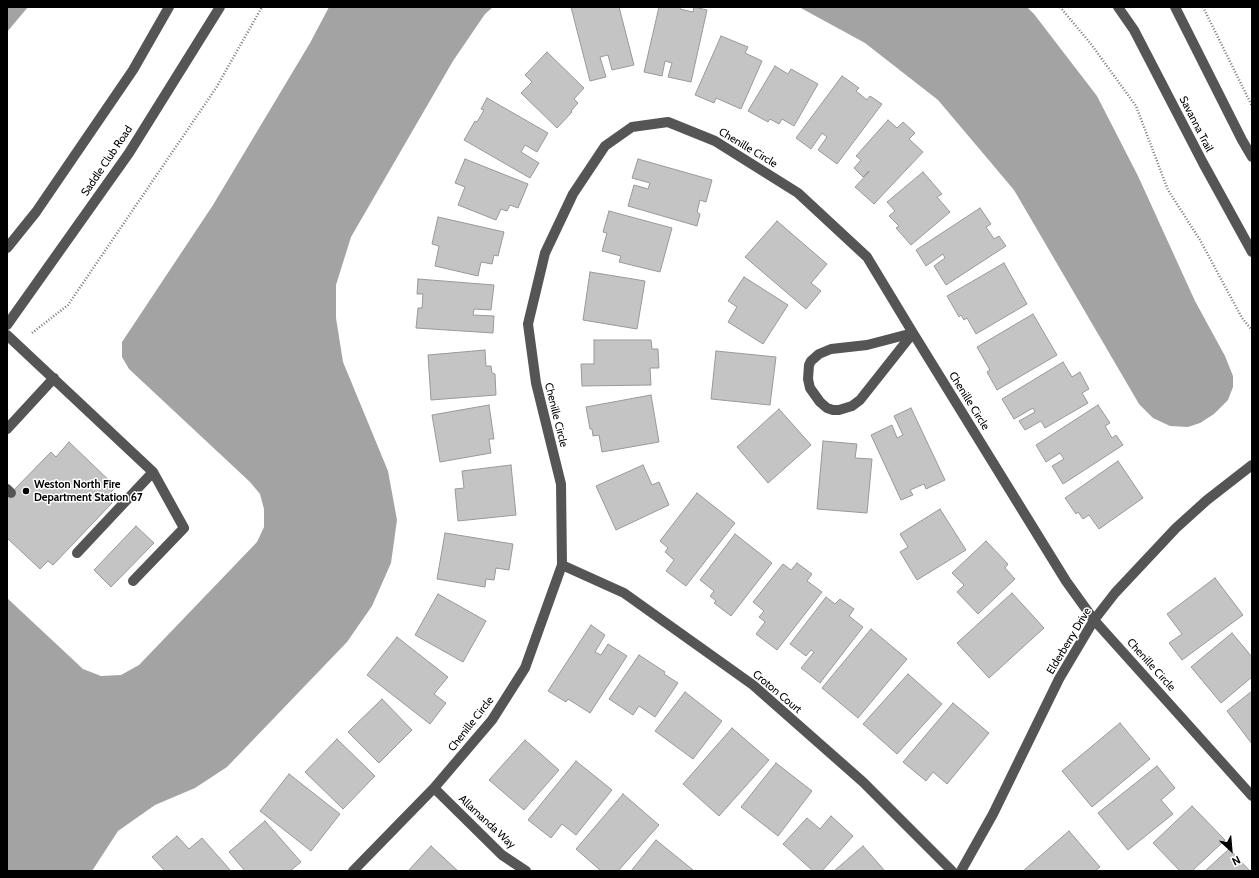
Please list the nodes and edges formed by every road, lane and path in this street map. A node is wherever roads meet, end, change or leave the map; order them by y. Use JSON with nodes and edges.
{"nodes":[{"id":1,"x":170,"y":7,"type":"edge"},
{"id":2,"x":220,"y":7,"type":"edge"},
{"id":3,"x":262,"y":7,"type":"edge"},
{"id":4,"x":1060,"y":7,"type":"edge"},
{"id":5,"x":1118,"y":7,"type":"edge"},
{"id":6,"x":1175,"y":7,"type":"edge"},
{"id":7,"x":1203,"y":7,"type":"edge"},
{"id":8,"x":1252,"y":106,"type":"edge"},
{"id":9,"x":1252,"y":157,"type":"edge"},
{"id":10,"x":7,"y":248,"type":"edge"},
{"id":11,"x":1252,"y":252,"type":"edge"},
{"id":12,"x":7,"y":324,"type":"edge"},
{"id":13,"x":1252,"y":330,"type":"edge"},
{"id":14,"x":32,"y":333,"type":"dead end"},
{"id":15,"x":913,"y":334,"type":"junction"},
{"id":16,"x":7,"y":335,"type":"edge"},
{"id":17,"x":54,"y":378,"type":"junction"},
{"id":18,"x":7,"y":429,"type":"edge"},
{"id":19,"x":1252,"y":465,"type":"edge"},
{"id":20,"x":153,"y":472,"type":"junction"},
{"id":21,"x":77,"y":553,"type":"dead end"},
{"id":22,"x":562,"y":565,"type":"junction"},
{"id":23,"x":133,"y":581,"type":"dead end"},
{"id":24,"x":1094,"y":620,"type":"junction"},
{"id":25,"x":434,"y":788,"type":"junction"},
{"id":26,"x":1252,"y":796,"type":"edge"},
{"id":27,"x":353,"y":871,"type":"edge"},
{"id":28,"x":526,"y":871,"type":"edge"},
{"id":29,"x":952,"y":871,"type":"edge"},
{"id":30,"x":961,"y":871,"type":"edge"}],
"edges":[{"from":1,"to":10,"type":"street"},
{"from":2,"to":12,"type":"street","name":"Saddle Club Road"},
{"from":3,"to":14,"type":"path"},
{"from":4,"to":13,"type":"path"},
{"from":5,"to":11,"type":"street","name":"Savanna Trail"},
{"from":6,"to":9,"type":"street"},
{"from":7,"to":8,"type":"path"},
{"from":15,"to":15,"type":"street"},
{"from":15,"to":22,"type":"street","name":"Chenille Circle"},
{"from":15,"to":24,"type":"street","name":"Chenille Circle"},
{"from":16,"to":17,"type":"street"},
{"from":17,"to":18,"type":"street"},
{"from":17,"to":20,"type":"street"},
{"from":19,"to":24,"type":"street","name":"Elderberry Drive"},
{"from":20,"to":21,"type":"street"},
{"from":20,"to":23,"type":"street"},
{"from":22,"to":25,"type":"street","name":"Chenille Circle"},
{"from":22,"to":29,"type":"street","name":"Croton Court"},
{"from":24,"to":26,"type":"street","name":"Chenille Circle"},
{"from":24,"to":30,"type":"street","name":"Elderberry Drive"},
{"from":25,"to":27,"type":"street","name":"Chenille Circle"},
{"from":25,"to":28,"type":"street","name":"Allamanda Way"}]}
